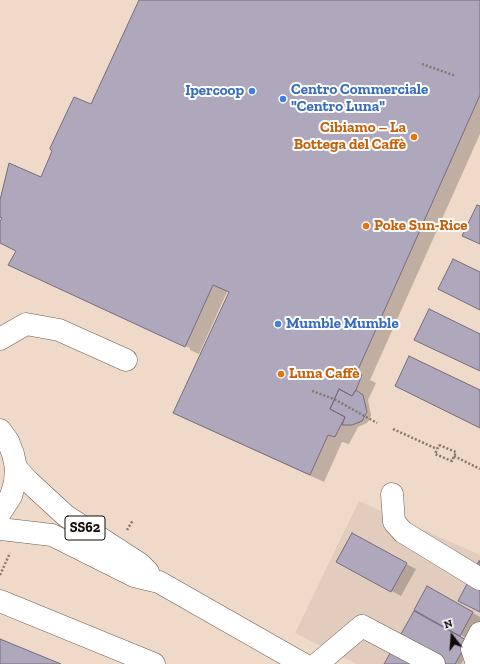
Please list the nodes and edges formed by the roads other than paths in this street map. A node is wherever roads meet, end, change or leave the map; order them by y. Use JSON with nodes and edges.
{"nodes":[{"id":1,"x":0,"y":339,"type":"edge"},
{"id":2,"x":126,"y":360,"type":"dead end"},
{"id":3,"x":0,"y":430,"type":"edge"},
{"id":4,"x":16,"y":468,"type":"junction"},
{"id":5,"x":392,"y":494,"type":"dead end"},
{"id":6,"x":0,"y":513,"type":"edge"},
{"id":7,"x":0,"y":529,"type":"edge"},
{"id":8,"x":480,"y":579,"type":"edge"},
{"id":9,"x":159,"y":582,"type":"junction"},
{"id":10,"x":0,"y":601,"type":"edge"},
{"id":11,"x":480,"y":633,"type":"edge"},
{"id":12,"x":154,"y":664,"type":"edge"},
{"id":13,"x":303,"y":664,"type":"edge"},
{"id":14,"x":317,"y":664,"type":"edge"},
{"id":15,"x":434,"y":664,"type":"edge"},
{"id":16,"x":477,"y":664,"type":"edge"}],
"edges":[{"from":1,"to":2,"type":"main road"},
{"from":3,"to":4,"type":"main road"},
{"from":4,"to":6,"type":"main road"},
{"from":4,"to":9,"type":"main road","number":"SS62"},
{"from":5,"to":8,"type":"main road"},
{"from":7,"to":9,"type":"main road","number":"SS62"},
{"from":9,"to":13,"type":"main road","number":"SS62"},
{"from":10,"to":12,"type":"main road"},
{"from":11,"to":16,"type":"main road"},
{"from":14,"to":15,"type":"main road"}]}
